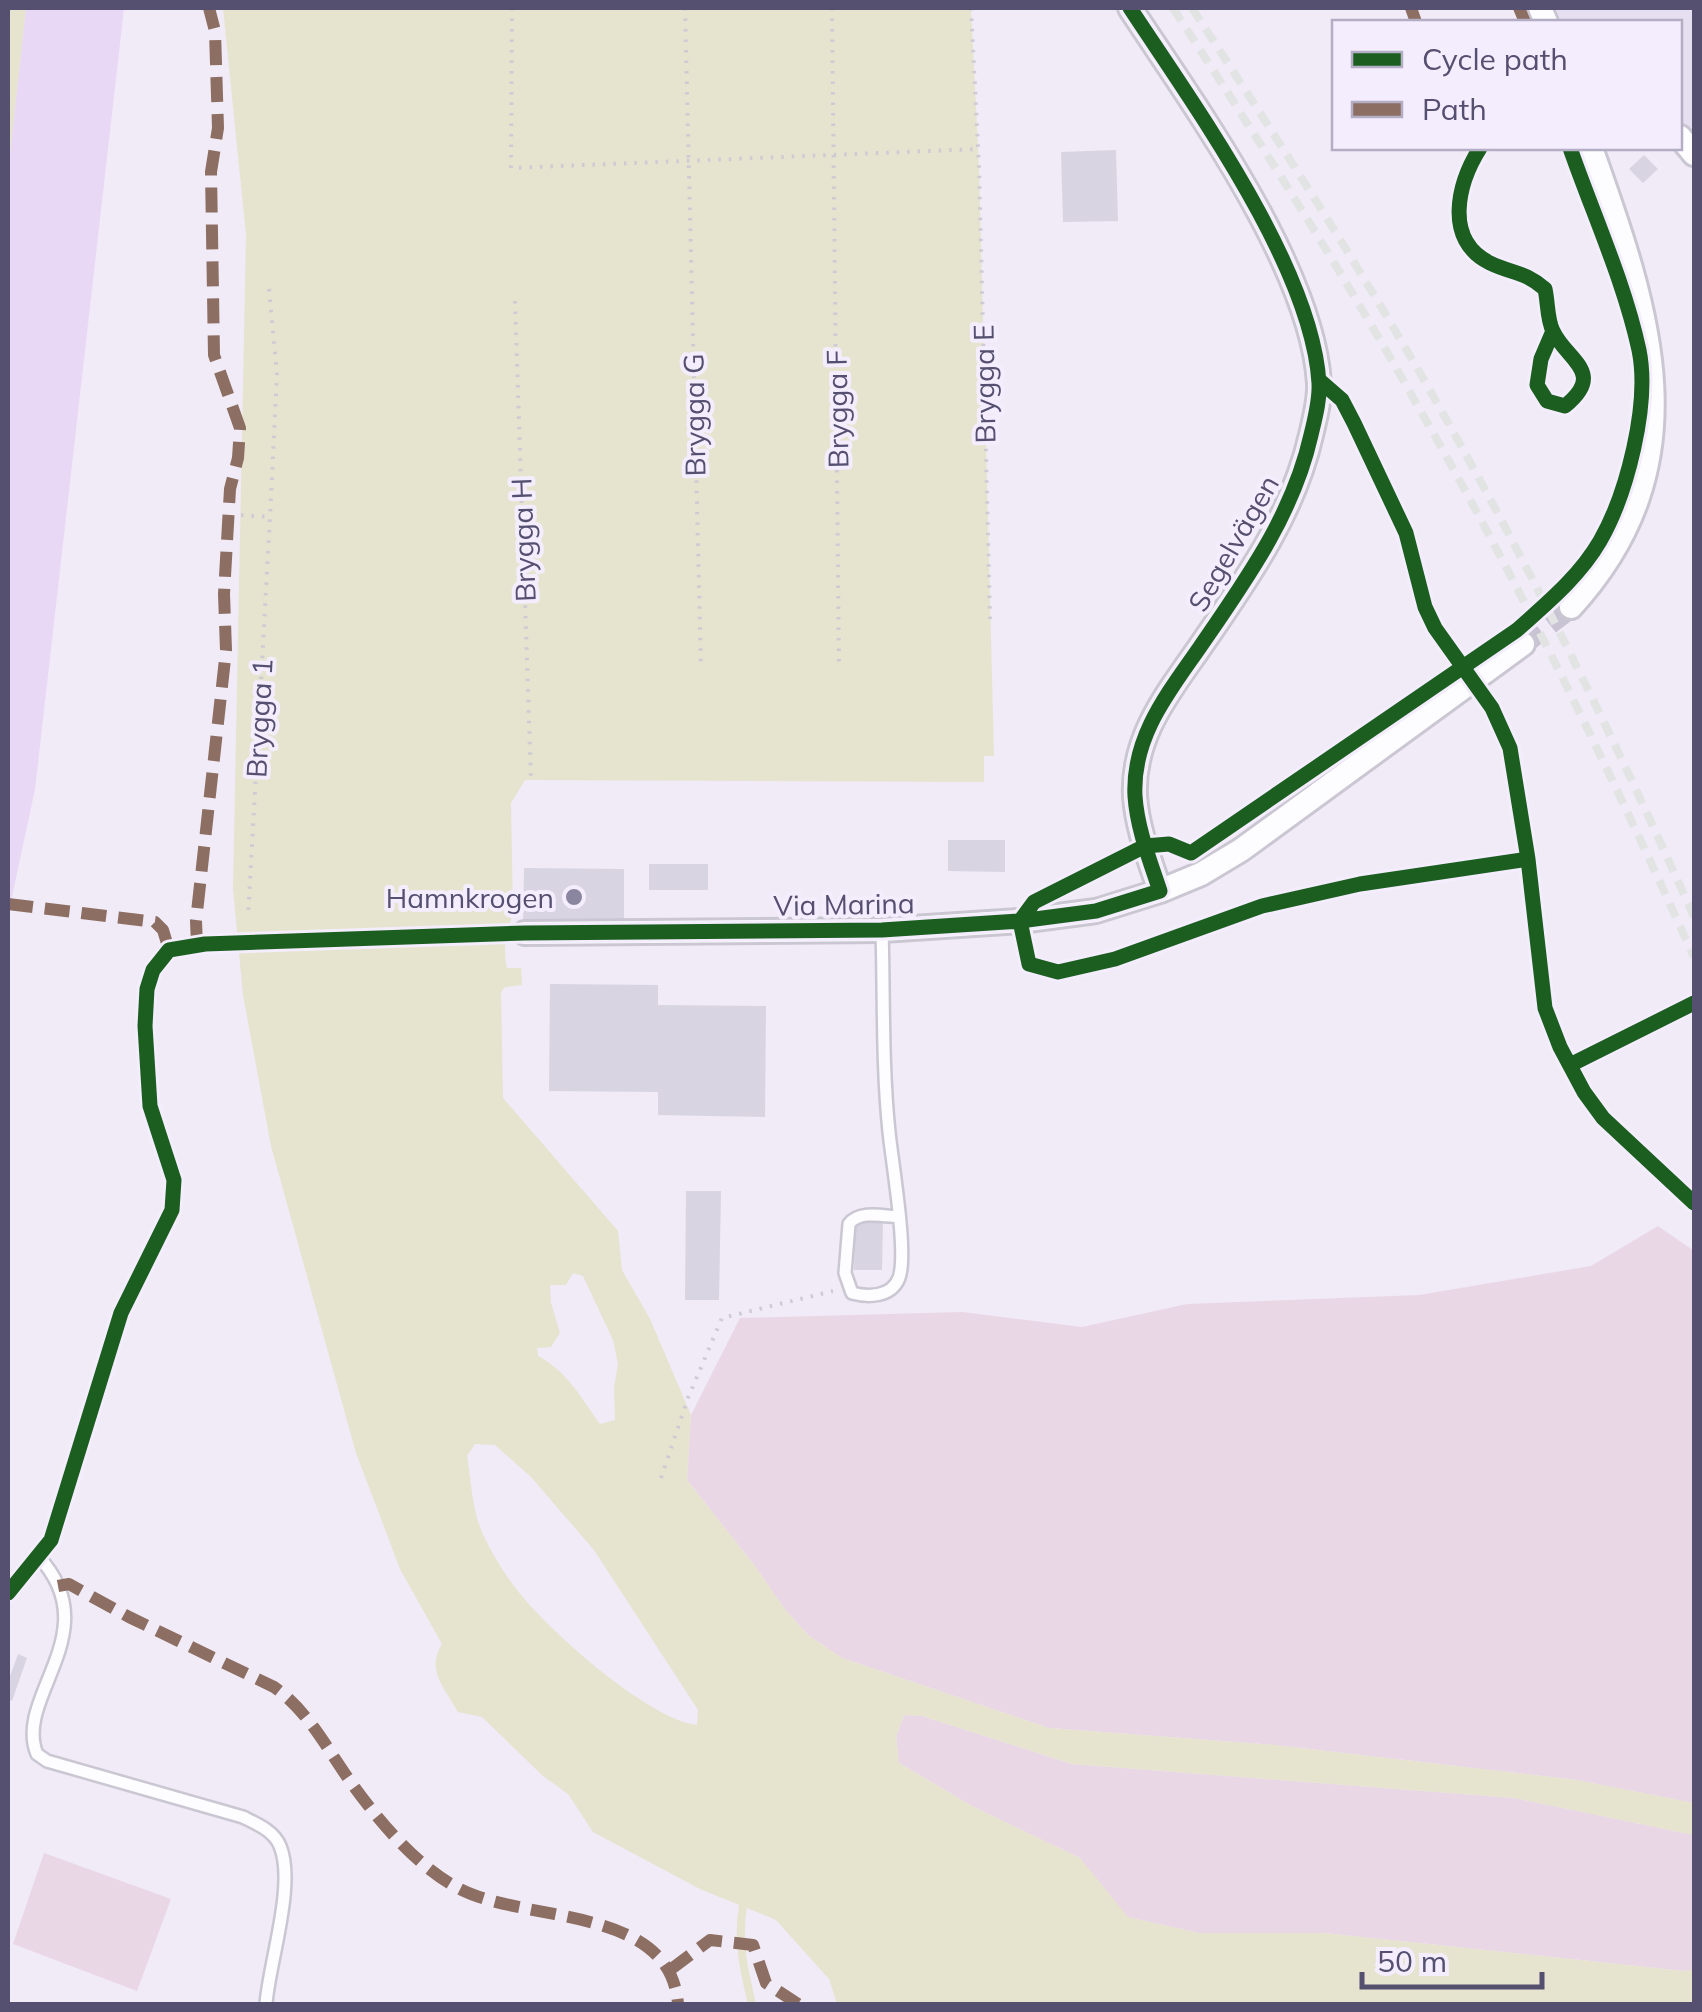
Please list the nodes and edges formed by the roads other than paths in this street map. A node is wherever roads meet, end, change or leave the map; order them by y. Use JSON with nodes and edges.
{"nodes":[{"id":1,"x":1130,"y":8,"type":"edge"},
{"id":2,"x":1592,"y":150,"type":"edge"},
{"id":3,"x":1570,"y":608,"type":"tunnel mouth"},
{"id":4,"x":1523,"y":644,"type":"tunnel mouth"},
{"id":5,"x":1528,"y":860,"type":"dead end"},
{"id":6,"x":1160,"y":891,"type":"junction"},
{"id":7,"x":1020,"y":921,"type":"junction"},
{"id":8,"x":882,"y":930,"type":"junction"},
{"id":9,"x":524,"y":934,"type":"dead end"},
{"id":10,"x":899,"y":1217,"type":"junction"},
{"id":11,"x":38,"y":1556,"type":"dead end"},
{"id":12,"x":266,"y":2004,"type":"edge"}],
"edges":[{"from":1,"to":6,"type":"street","name":"Segelvägen"},
{"from":2,"to":3,"type":"street"},
{"from":4,"to":6,"type":"street","name":"Via Marina"},
{"from":5,"to":7,"type":"lane"},
{"from":6,"to":7,"type":"street","name":"Via Marina"},
{"from":7,"to":8,"type":"street","name":"Via Marina"},
{"from":8,"to":9,"type":"street","name":"Via Marina"},
{"from":8,"to":10,"type":"lane"},
{"from":10,"to":10,"type":"lane"},
{"from":11,"to":12,"type":"lane"}]}
